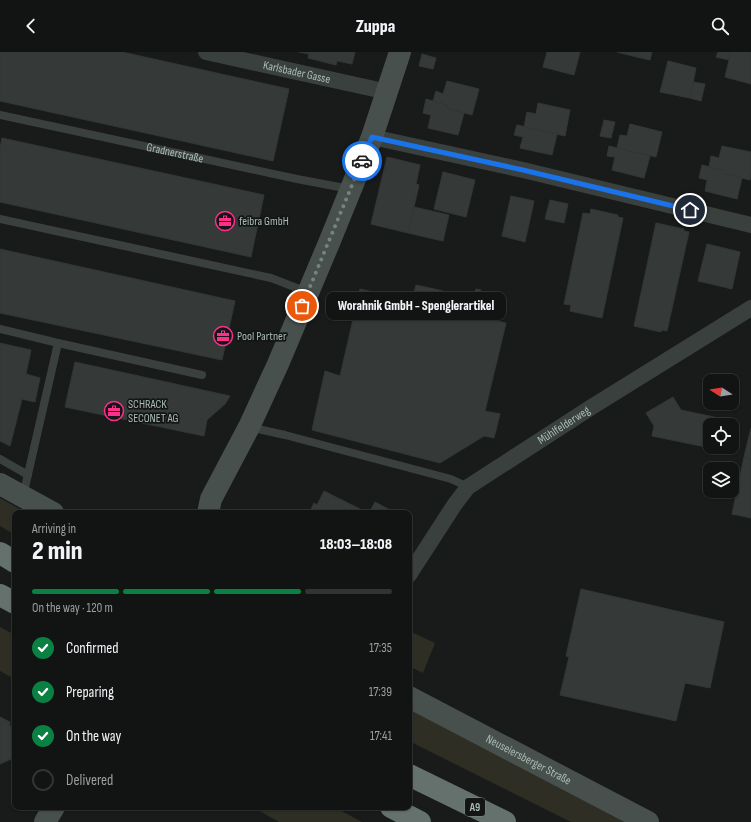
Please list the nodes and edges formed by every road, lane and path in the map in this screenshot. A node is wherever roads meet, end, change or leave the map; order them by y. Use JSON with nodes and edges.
{"nodes":[{"id":1,"x":206,"y":52,"type":"edge"},
{"id":2,"x":400,"y":52,"type":"edge"},
{"id":3,"x":388,"y":92,"type":"junction"},
{"id":4,"x":0,"y":115,"type":"edge"},
{"id":5,"x":372,"y":137,"type":"junction"},
{"id":6,"x":351,"y":190,"type":"junction"},
{"id":7,"x":0,"y":219,"type":"edge"},
{"id":8,"x":751,"y":225,"type":"edge"},
{"id":9,"x":308,"y":291,"type":"junction"},
{"id":10,"x":751,"y":308,"type":"edge"},
{"id":11,"x":0,"y":329,"type":"edge"},
{"id":12,"x":58,"y":343,"type":"junction"},
{"id":13,"x":202,"y":375,"type":"dead end"},
{"id":14,"x":249,"y":427,"type":"junction"},
{"id":15,"x":0,"y":459,"type":"edge"},
{"id":16,"x":28,"y":475,"type":"junction"},
{"id":17,"x":0,"y":484,"type":"edge"},
{"id":18,"x":468,"y":487,"type":"junction"},
{"id":19,"x":23,"y":497,"type":"junction"},
{"id":20,"x":47,"y":510,"type":"edge"},
{"id":21,"x":208,"y":510,"type":"edge"},
{"id":22,"x":0,"y":553,"type":"edge"},
{"id":23,"x":12,"y":560,"type":"edge"},
{"id":24,"x":412,"y":570,"type":"edge"},
{"id":25,"x":0,"y":595,"type":"edge"},
{"id":26,"x":12,"y":601,"type":"edge"},
{"id":27,"x":412,"y":699,"type":"edge"},
{"id":28,"x":412,"y":776,"type":"edge"},
{"id":29,"x":52,"y":810,"type":"edge"},
{"id":30,"x":397,"y":810,"type":"edge"},
{"id":31,"x":45,"y":822,"type":"edge"},
{"id":32,"x":420,"y":822,"type":"edge"},
{"id":33,"x":505,"y":822,"type":"edge"},
{"id":34,"x":648,"y":822,"type":"edge"}],
"edges":[{"from":1,"to":3,"type":"street","name":"Karlsbader Gasse"},
{"from":2,"to":3,"type":"main road"},
{"from":3,"to":5,"type":"main road"},
{"from":4,"to":6,"type":"lane","name":"Gradnerstraße"},
{"from":5,"to":6,"type":"main road"},
{"from":5,"to":8,"type":"street"},
{"from":6,"to":9,"type":"main road"},
{"from":7,"to":9,"type":"lane"},
{"from":9,"to":14,"type":"main road"},
{"from":10,"to":18,"type":"street","name":"Mühlfelderweg"},
{"from":11,"to":12,"type":"lane"},
{"from":12,"to":13,"type":"lane"},
{"from":12,"to":16,"type":"lane"},
{"from":14,"to":18,"type":"lane"},
{"from":14,"to":21,"type":"main road"},
{"from":15,"to":16,"type":"lane"},
{"from":16,"to":19,"type":"lane"},
{"from":17,"to":19,"type":"main road"},
{"from":18,"to":24,"type":"street","name":"Mühlfelderweg"},
{"from":19,"to":20,"type":"main road"},
{"from":22,"to":23,"type":"highway"},
{"from":25,"to":26,"type":"highway"},
{"from":27,"to":34,"type":"main road","name":"Neuseiersberger Straße"},
{"from":28,"to":33,"type":"highway","number":"A9"},
{"from":29,"to":31,"type":"main road"},
{"from":30,"to":32,"type":"highway"}]}
